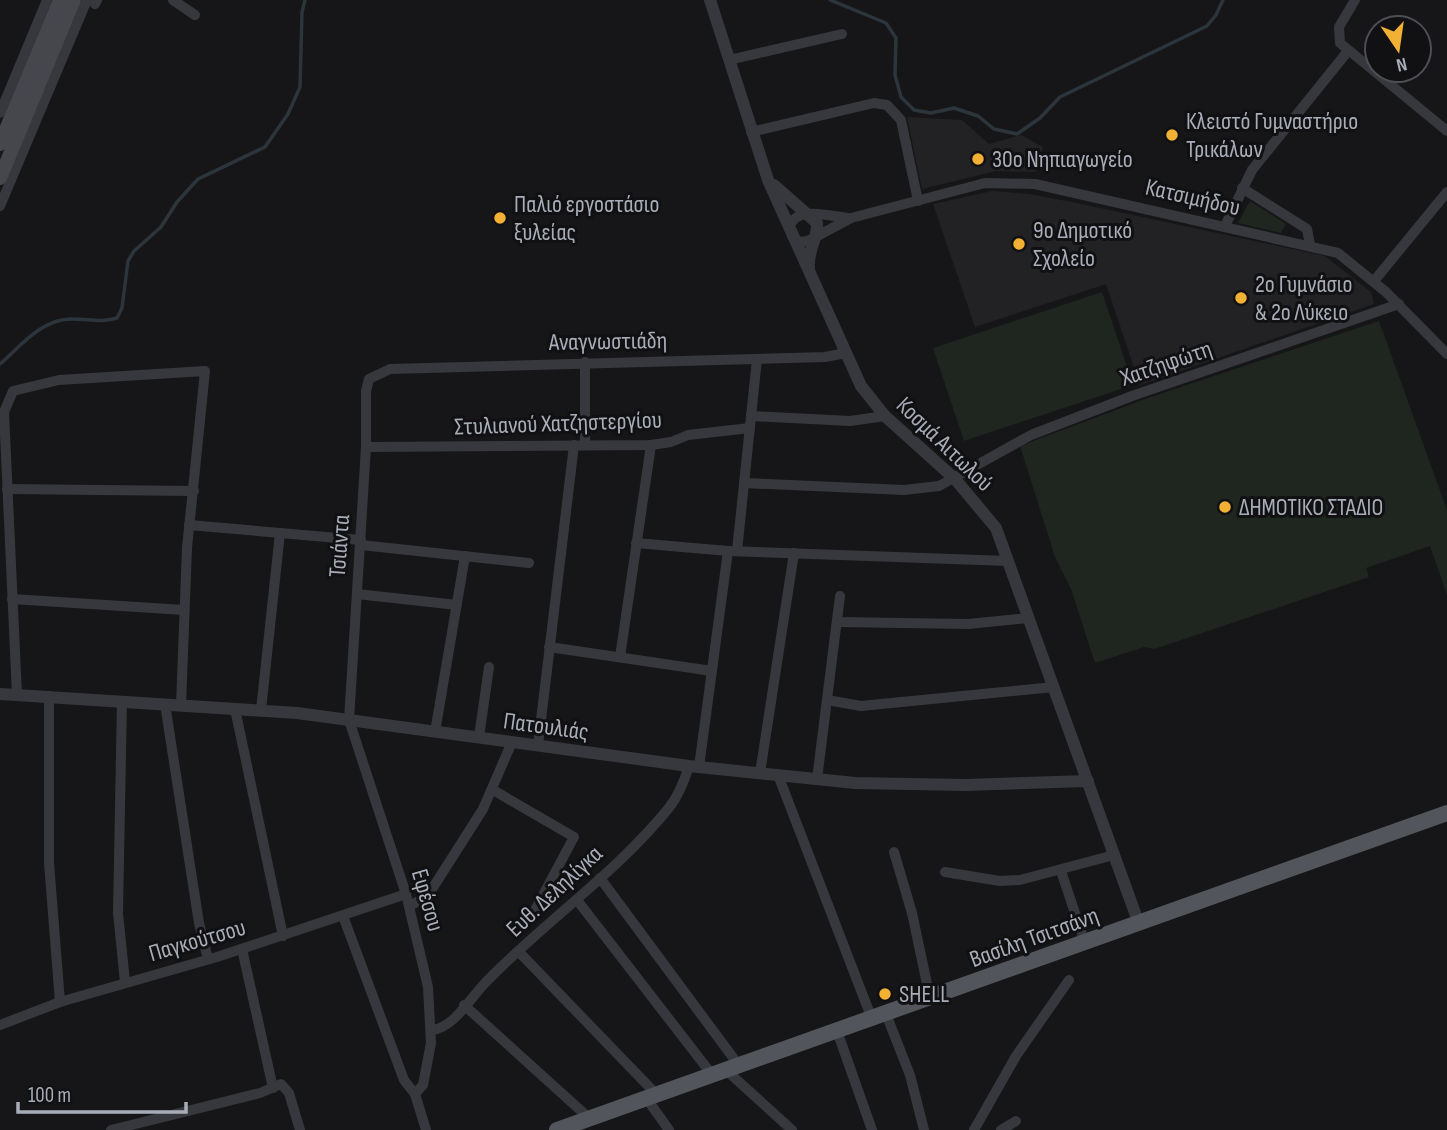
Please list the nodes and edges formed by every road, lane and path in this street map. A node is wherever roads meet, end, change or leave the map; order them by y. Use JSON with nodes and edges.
{"nodes":[{"id":1,"x":47,"y":0,"type":"edge"},
{"id":2,"x":60,"y":0,"type":"edge"},
{"id":3,"x":74,"y":0,"type":"edge"},
{"id":4,"x":173,"y":0,"type":"edge"},
{"id":5,"x":710,"y":0,"type":"edge"},
{"id":6,"x":1355,"y":0,"type":"edge"},
{"id":7,"x":93,"y":1,"type":"edge"},
{"id":8,"x":195,"y":15,"type":"dead end"},
{"id":9,"x":842,"y":34,"type":"dead end"},
{"id":10,"x":1349,"y":51,"type":"junction"},
{"id":11,"x":729,"y":60,"type":"junction"},
{"id":12,"x":0,"y":113,"type":"edge"},
{"id":13,"x":1447,"y":131,"type":"edge"},
{"id":14,"x":751,"y":132,"type":"junction"},
{"id":15,"x":0,"y":144,"type":"edge"},
{"id":16,"x":0,"y":178,"type":"edge"},
{"id":17,"x":768,"y":180,"type":"junction"},
{"id":18,"x":1242,"y":188,"type":"junction"},
{"id":19,"x":1447,"y":192,"type":"edge"},
{"id":20,"x":918,"y":201,"type":"junction"},
{"id":21,"x":0,"y":205,"type":"edge"},
{"id":22,"x":808,"y":214,"type":"junction"},
{"id":23,"x":851,"y":218,"type":"junction"},
{"id":24,"x":1294,"y":221,"type":"junction"},
{"id":25,"x":1225,"y":226,"type":"junction"},
{"id":26,"x":790,"y":232,"type":"junction"},
{"id":27,"x":815,"y":236,"type":"junction"},
{"id":28,"x":1286,"y":239,"type":"junction"},
{"id":29,"x":1310,"y":245,"type":"junction"},
{"id":30,"x":810,"y":275,"type":"junction"},
{"id":31,"x":1374,"y":281,"type":"junction"},
{"id":32,"x":1399,"y":304,"type":"junction"},
{"id":33,"x":846,"y":353,"type":"junction"},
{"id":34,"x":1447,"y":354,"type":"edge"},
{"id":35,"x":758,"y":359,"type":"junction"},
{"id":36,"x":585,"y":362,"type":"junction"},
{"id":37,"x":373,"y":376,"type":"joint"},
{"id":38,"x":751,"y":416,"type":"junction"},
{"id":39,"x":884,"y":416,"type":"junction"},
{"id":40,"x":750,"y":428,"type":"junction"},
{"id":41,"x":651,"y":444,"type":"junction"},
{"id":42,"x":579,"y":445,"type":"junction"},
{"id":43,"x":3,"y":447,"type":"edge"},
{"id":44,"x":366,"y":447,"type":"junction"},
{"id":45,"x":955,"y":479,"type":"junction"},
{"id":46,"x":744,"y":483,"type":"junction"},
{"id":47,"x":7,"y":489,"type":"junction"},
{"id":48,"x":194,"y":491,"type":"junction"},
{"id":49,"x":189,"y":525,"type":"junction"},
{"id":50,"x":280,"y":533,"type":"junction"},
{"id":51,"x":361,"y":542,"type":"junction"},
{"id":52,"x":636,"y":543,"type":"junction"},
{"id":53,"x":732,"y":551,"type":"junction"},
{"id":54,"x":793,"y":553,"type":"junction"},
{"id":55,"x":465,"y":556,"type":"junction"},
{"id":56,"x":1008,"y":561,"type":"junction"},
{"id":57,"x":529,"y":563,"type":"dead end"},
{"id":58,"x":357,"y":594,"type":"junction"},
{"id":59,"x":840,"y":596,"type":"dead end"},
{"id":60,"x":12,"y":599,"type":"junction"},
{"id":61,"x":457,"y":605,"type":"junction"},
{"id":62,"x":184,"y":610,"type":"junction"},
{"id":63,"x":1029,"y":618,"type":"junction"},
{"id":64,"x":837,"y":622,"type":"junction"},
{"id":65,"x":549,"y":647,"type":"junction"},
{"id":66,"x":620,"y":657,"type":"junction"},
{"id":67,"x":489,"y":667,"type":"dead end"},
{"id":68,"x":712,"y":671,"type":"junction"},
{"id":69,"x":1054,"y":687,"type":"junction"},
{"id":70,"x":0,"y":694,"type":"edge"},
{"id":71,"x":17,"y":695,"type":"junction"},
{"id":72,"x":48,"y":696,"type":"junction"},
{"id":73,"x":122,"y":701,"type":"junction"},
{"id":74,"x":827,"y":701,"type":"junction"},
{"id":75,"x":165,"y":704,"type":"junction"},
{"id":76,"x":181,"y":705,"type":"junction"},
{"id":77,"x":235,"y":709,"type":"junction"},
{"id":78,"x":261,"y":710,"type":"junction"},
{"id":79,"x":349,"y":720,"type":"junction"},
{"id":80,"x":435,"y":732,"type":"junction"},
{"id":81,"x":479,"y":737,"type":"junction"},
{"id":82,"x":512,"y":742,"type":"junction"},
{"id":83,"x":538,"y":745,"type":"junction"},
{"id":84,"x":694,"y":767,"type":"junction"},
{"id":85,"x":760,"y":773,"type":"junction"},
{"id":86,"x":778,"y":775,"type":"junction"},
{"id":87,"x":817,"y":779,"type":"junction"},
{"id":88,"x":1088,"y":781,"type":"junction"},
{"id":89,"x":493,"y":790,"type":"junction"},
{"id":90,"x":1447,"y":813,"type":"edge"},
{"id":91,"x":894,"y":852,"type":"dead end"},
{"id":92,"x":1114,"y":855,"type":"junction"},
{"id":93,"x":1061,"y":871,"type":"junction"},
{"id":94,"x":945,"y":872,"type":"dead end"},
{"id":95,"x":600,"y":878,"type":"junction"},
{"id":96,"x":406,"y":894,"type":"junction"},
{"id":97,"x":577,"y":900,"type":"junction"},
{"id":98,"x":409,"y":906,"type":"junction"},
{"id":99,"x":535,"y":910,"type":"dead end"},
{"id":100,"x":343,"y":916,"type":"junction"},
{"id":101,"x":1139,"y":924,"type":"junction"},
{"id":102,"x":283,"y":936,"type":"junction"},
{"id":103,"x":1085,"y":943,"type":"junction"},
{"id":104,"x":242,"y":949,"type":"junction"},
{"id":105,"x":519,"y":952,"type":"junction"},
{"id":106,"x":208,"y":959,"type":"junction"},
{"id":107,"x":1069,"y":980,"type":"dead end"},
{"id":108,"x":125,"y":982,"type":"junction"},
{"id":109,"x":930,"y":998,"type":"junction"},
{"id":110,"x":60,"y":1002,"type":"junction"},
{"id":111,"x":464,"y":1005,"type":"junction"},
{"id":112,"x":879,"y":1016,"type":"junction"},
{"id":113,"x":0,"y":1025,"type":"edge"},
{"id":114,"x":432,"y":1030,"type":"junction"},
{"id":115,"x":837,"y":1031,"type":"junction"},
{"id":116,"x":727,"y":1071,"type":"junction"},
{"id":117,"x":277,"y":1086,"type":"junction"},
{"id":118,"x":415,"y":1094,"type":"junction"},
{"id":119,"x":652,"y":1097,"type":"junction"},
{"id":120,"x":1016,"y":1121,"type":"dead end"},
{"id":121,"x":594,"y":1122,"type":"edge"},
{"id":122,"x":111,"y":1130,"type":"edge"},
{"id":123,"x":300,"y":1130,"type":"edge"},
{"id":124,"x":426,"y":1130,"type":"edge"},
{"id":125,"x":557,"y":1130,"type":"edge"},
{"id":126,"x":669,"y":1130,"type":"edge"},
{"id":127,"x":792,"y":1130,"type":"edge"},
{"id":128,"x":872,"y":1130,"type":"edge"},
{"id":129,"x":924,"y":1130,"type":"edge"},
{"id":130,"x":974,"y":1130,"type":"edge"},
{"id":131,"x":1001,"y":1130,"type":"edge"}],
"edges":[{"from":1,"to":12,"type":"street"},
{"from":2,"to":15,"type":"main road"},
{"from":3,"to":16,"type":"main road"},
{"from":4,"to":8,"type":"street"},
{"from":5,"to":11,"type":"street","name":"Κοσμά Αιτωλού"},
{"from":6,"to":10,"type":"street"},
{"from":7,"to":21,"type":"street"},
{"from":9,"to":11,"type":"street"},
{"from":10,"to":13,"type":"street"},
{"from":10,"to":18,"type":"street"},
{"from":11,"to":14,"type":"street","name":"Κοσμά Αιτωλού"},
{"from":14,"to":17,"type":"street","name":"Κοσμά Αιτωλού"},
{"from":14,"to":20,"type":"street"},
{"from":17,"to":22,"type":"street"},
{"from":17,"to":26,"type":"street","name":"Κοσμά Αιτωλού"},
{"from":18,"to":24,"type":"street"},
{"from":18,"to":25,"type":"street"},
{"from":19,"to":31,"type":"street"},
{"from":20,"to":23,"type":"street","name":"Κατσιμήδου"},
{"from":20,"to":25,"type":"street","name":"Κατσιμήδου"},
{"from":22,"to":23,"type":"street"},
{"from":22,"to":26,"type":"street"},
{"from":22,"to":27,"type":"street"},
{"from":23,"to":27,"type":"street"},
{"from":24,"to":28,"type":"street"},
{"from":24,"to":29,"type":"street"},
{"from":25,"to":28,"type":"street","name":"Κατσιμήδου"},
{"from":26,"to":27,"type":"street"},
{"from":26,"to":30,"type":"street","name":"Κοσμά Αιτωλού"},
{"from":27,"to":30,"type":"street"},
{"from":28,"to":29,"type":"street","name":"Κατσιμήδου"},
{"from":29,"to":31,"type":"street","name":"Κατσιμήδου"},
{"from":30,"to":33,"type":"street","name":"Κοσμά Αιτωλού"},
{"from":31,"to":32,"type":"street","name":"Κατσιμήδου"},
{"from":32,"to":34,"type":"street","name":"Κατσιμήδου"},
{"from":32,"to":45,"type":"street","name":"Χατζηφώτη"},
{"from":33,"to":35,"type":"street","name":"Αναγνωστιάδη"},
{"from":33,"to":39,"type":"street","name":"Κοσμά Αιτωλού"},
{"from":35,"to":36,"type":"street","name":"Αναγνωστιάδη"},
{"from":35,"to":38,"type":"street","name":"Ευθ. Δεληλίγκα"},
{"from":36,"to":37,"type":"street","name":"Αναγνωστιάδη"},
{"from":36,"to":42,"type":"street"},
{"from":37,"to":44,"type":"street","name":"Τσιάντα"},
{"from":38,"to":39,"type":"street"},
{"from":38,"to":40,"type":"street","name":"Ευθ. Δεληλίγκα"},
{"from":39,"to":45,"type":"street","name":"Κοσμά Αιτωλού"},
{"from":40,"to":41,"type":"street","name":"Στυλιανού Χατζηστεργίου"},
{"from":40,"to":46,"type":"street","name":"Ευθ. Δεληλίγκα"},
{"from":41,"to":42,"type":"street","name":"Στυλιανού Χατζηστεργίου"},
{"from":41,"to":52,"type":"street"},
{"from":42,"to":44,"type":"street","name":"Στυλιανού Χατζηστεργίου"},
{"from":42,"to":65,"type":"street"},
{"from":43,"to":47,"type":"street"},
{"from":43,"to":48,"type":"street"},
{"from":44,"to":51,"type":"street","name":"Τσιάντα"},
{"from":45,"to":46,"type":"street","name":"Χατζηφώτη"},
{"from":45,"to":56,"type":"street","name":"Κοσμά Αιτωλού"},
{"from":46,"to":53,"type":"street","name":"Ευθ. Δεληλίγκα"},
{"from":47,"to":48,"type":"street"},
{"from":47,"to":60,"type":"street"},
{"from":48,"to":49,"type":"street"},
{"from":49,"to":50,"type":"street"},
{"from":49,"to":62,"type":"street"},
{"from":50,"to":51,"type":"street"},
{"from":50,"to":78,"type":"street"},
{"from":51,"to":55,"type":"street"},
{"from":51,"to":58,"type":"street","name":"Τσιάντα"},
{"from":52,"to":53,"type":"street"},
{"from":52,"to":66,"type":"street"},
{"from":53,"to":54,"type":"street"},
{"from":53,"to":68,"type":"street","name":"Ευθ. Δεληλίγκα"},
{"from":54,"to":56,"type":"street"},
{"from":54,"to":85,"type":"street"},
{"from":55,"to":57,"type":"street"},
{"from":55,"to":61,"type":"street"},
{"from":56,"to":63,"type":"street","name":"Κοσμά Αιτωλού"},
{"from":58,"to":61,"type":"street"},
{"from":58,"to":79,"type":"street","name":"Τσιάντα"},
{"from":59,"to":64,"type":"street"},
{"from":60,"to":62,"type":"street"},
{"from":60,"to":71,"type":"street"},
{"from":61,"to":80,"type":"street"},
{"from":62,"to":76,"type":"street"},
{"from":63,"to":64,"type":"street"},
{"from":63,"to":69,"type":"street","name":"Κοσμά Αιτωλού"},
{"from":64,"to":74,"type":"street"},
{"from":65,"to":66,"type":"street"},
{"from":65,"to":83,"type":"street"},
{"from":66,"to":68,"type":"street"},
{"from":67,"to":81,"type":"street"},
{"from":68,"to":84,"type":"street","name":"Ευθ. Δεληλίγκα"},
{"from":69,"to":74,"type":"street"},
{"from":69,"to":88,"type":"street","name":"Κοσμά Αιτωλού"},
{"from":70,"to":71,"type":"street","name":"Πατουλιάς"},
{"from":71,"to":72,"type":"street","name":"Πατουλιάς"},
{"from":72,"to":73,"type":"street","name":"Πατουλιάς"},
{"from":72,"to":110,"type":"street"},
{"from":73,"to":75,"type":"street","name":"Πατουλιάς"},
{"from":73,"to":108,"type":"street"},
{"from":74,"to":87,"type":"street"},
{"from":75,"to":76,"type":"street","name":"Πατουλιάς"},
{"from":75,"to":106,"type":"street"},
{"from":76,"to":77,"type":"street","name":"Πατουλιάς"},
{"from":77,"to":78,"type":"street","name":"Πατουλιάς"},
{"from":77,"to":102,"type":"street"},
{"from":78,"to":79,"type":"street","name":"Πατουλιάς"},
{"from":79,"to":80,"type":"street","name":"Πατουλιάς"},
{"from":79,"to":96,"type":"street","name":"Εφέσου"},
{"from":80,"to":81,"type":"street","name":"Πατουλιάς"},
{"from":81,"to":82,"type":"street","name":"Πατουλιάς"},
{"from":82,"to":83,"type":"street","name":"Πατουλιάς"},
{"from":82,"to":89,"type":"street"},
{"from":83,"to":84,"type":"street","name":"Πατουλιάς"},
{"from":84,"to":85,"type":"street","name":"Πατουλιάς"},
{"from":84,"to":95,"type":"street","name":"Ευθ. Δεληλίγκα"},
{"from":85,"to":86,"type":"street","name":"Πατουλιάς"},
{"from":86,"to":87,"type":"street","name":"Πατουλιάς"},
{"from":86,"to":112,"type":"street"},
{"from":87,"to":88,"type":"street","name":"Πατουλιάς"},
{"from":88,"to":92,"type":"street","name":"Κοσμά Αιτωλού"},
{"from":89,"to":98,"type":"street"},
{"from":89,"to":99,"type":"street"},
{"from":90,"to":101,"type":"main road","name":"Βασίλη Τσιτσάνη"},
{"from":91,"to":109,"type":"street"},
{"from":92,"to":93,"type":"street"},
{"from":92,"to":101,"type":"street","name":"Κοσμά Αιτωλού"},
{"from":93,"to":94,"type":"street"},
{"from":93,"to":103,"type":"street"},
{"from":95,"to":97,"type":"street","name":"Ευθ. Δεληλίγκα"},
{"from":95,"to":116,"type":"street"},
{"from":96,"to":98,"type":"street","name":"Εφέσου"},
{"from":96,"to":100,"type":"street","name":"Παγκούτσου"},
{"from":97,"to":105,"type":"street","name":"Ευθ. Δεληλίγκα"},
{"from":97,"to":116,"type":"street"},
{"from":98,"to":114,"type":"street","name":"Εφέσου"},
{"from":100,"to":102,"type":"street","name":"Παγκούτσου"},
{"from":100,"to":118,"type":"street"},
{"from":101,"to":103,"type":"main road","name":"Βασίλη Τσιτσάνη"},
{"from":102,"to":104,"type":"street","name":"Παγκούτσου"},
{"from":103,"to":109,"type":"main road","name":"Βασίλη Τσιτσάνη"},
{"from":104,"to":106,"type":"street","name":"Παγκούτσου"},
{"from":104,"to":117,"type":"street"},
{"from":105,"to":111,"type":"street","name":"Ευθ. Δεληλίγκα"},
{"from":105,"to":119,"type":"street"},
{"from":106,"to":108,"type":"street","name":"Παγκούτσου"},
{"from":107,"to":130,"type":"street"},
{"from":108,"to":110,"type":"street","name":"Παγκούτσου"},
{"from":109,"to":112,"type":"main road","name":"Βασίλη Τσιτσάνη"},
{"from":110,"to":113,"type":"street","name":"Παγκούτσου"},
{"from":111,"to":114,"type":"street","name":"Ευθ. Δεληλίγκα"},
{"from":111,"to":121,"type":"street"},
{"from":112,"to":115,"type":"main road","name":"Βασίλη Τσιτσάνη"},
{"from":112,"to":129,"type":"street"},
{"from":114,"to":118,"type":"street","name":"Εφέσου"},
{"from":115,"to":116,"type":"main road","name":"Βασίλη Τσιτσάνη"},
{"from":115,"to":128,"type":"street"},
{"from":116,"to":119,"type":"main road","name":"Βασίλη Τσιτσάνη"},
{"from":116,"to":127,"type":"street"},
{"from":117,"to":122,"type":"street"},
{"from":117,"to":123,"type":"street"},
{"from":118,"to":124,"type":"street"},
{"from":119,"to":121,"type":"main road","name":"Βασίλη Τσιτσάνη"},
{"from":119,"to":126,"type":"street"},
{"from":120,"to":131,"type":"street"},
{"from":121,"to":125,"type":"main road","name":"Βασίλη Τσιτσάνη"}]}
